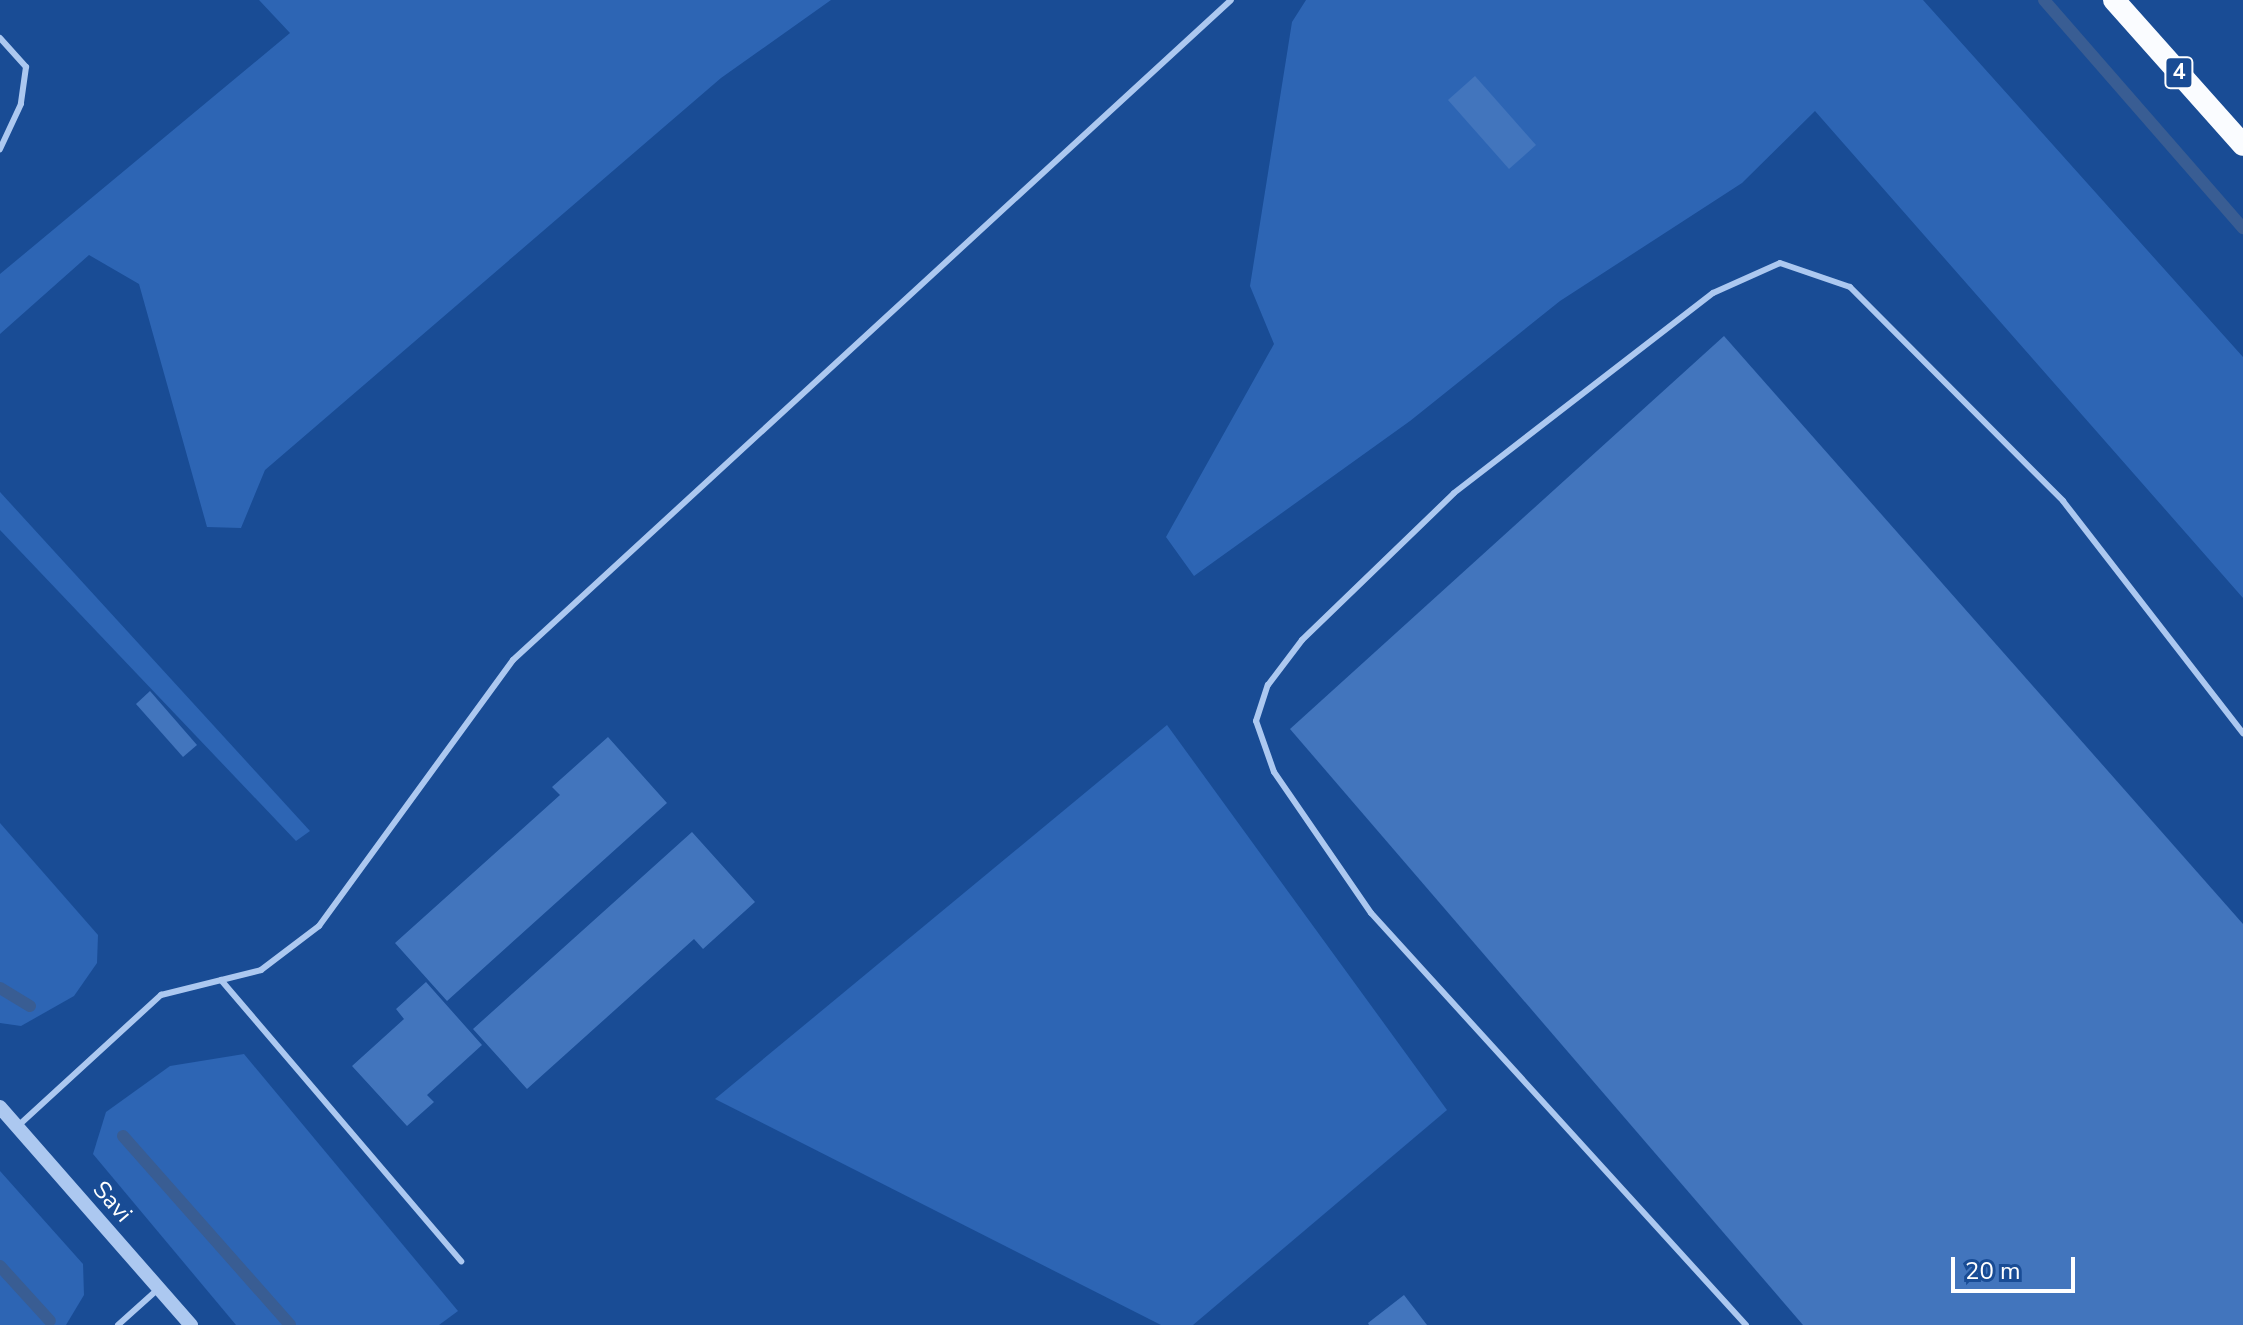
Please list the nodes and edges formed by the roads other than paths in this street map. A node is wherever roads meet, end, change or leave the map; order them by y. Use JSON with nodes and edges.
{"nodes":[{"id":1,"x":1231,"y":0,"type":"edge"},
{"id":2,"x":2114,"y":0,"type":"edge"},
{"id":3,"x":0,"y":38,"type":"edge"},
{"id":4,"x":2243,"y":145,"type":"edge"},
{"id":5,"x":0,"y":149,"type":"edge"},
{"id":6,"x":2243,"y":733,"type":"edge"},
{"id":7,"x":221,"y":980,"type":"junction"},
{"id":8,"x":0,"y":1107,"type":"edge"},
{"id":9,"x":17,"y":1127,"type":"junction"},
{"id":10,"x":461,"y":1261,"type":"dead end"},
{"id":11,"x":159,"y":1289,"type":"junction"},
{"id":12,"x":118,"y":1325,"type":"edge"},
{"id":13,"x":191,"y":1325,"type":"edge"},
{"id":14,"x":1746,"y":1325,"type":"edge"}],
"edges":[{"from":1,"to":7,"type":"lane"},
{"from":2,"to":4,"type":"highway","number":"4"},
{"from":3,"to":5,"type":"lane"},
{"from":6,"to":14,"type":"lane"},
{"from":7,"to":9,"type":"lane"},
{"from":7,"to":10,"type":"lane"},
{"from":8,"to":9,"type":"street","name":"Savi"},
{"from":9,"to":11,"type":"street","name":"Savi"},
{"from":11,"to":12,"type":"lane"},
{"from":11,"to":13,"type":"street","name":"Savi"}]}
